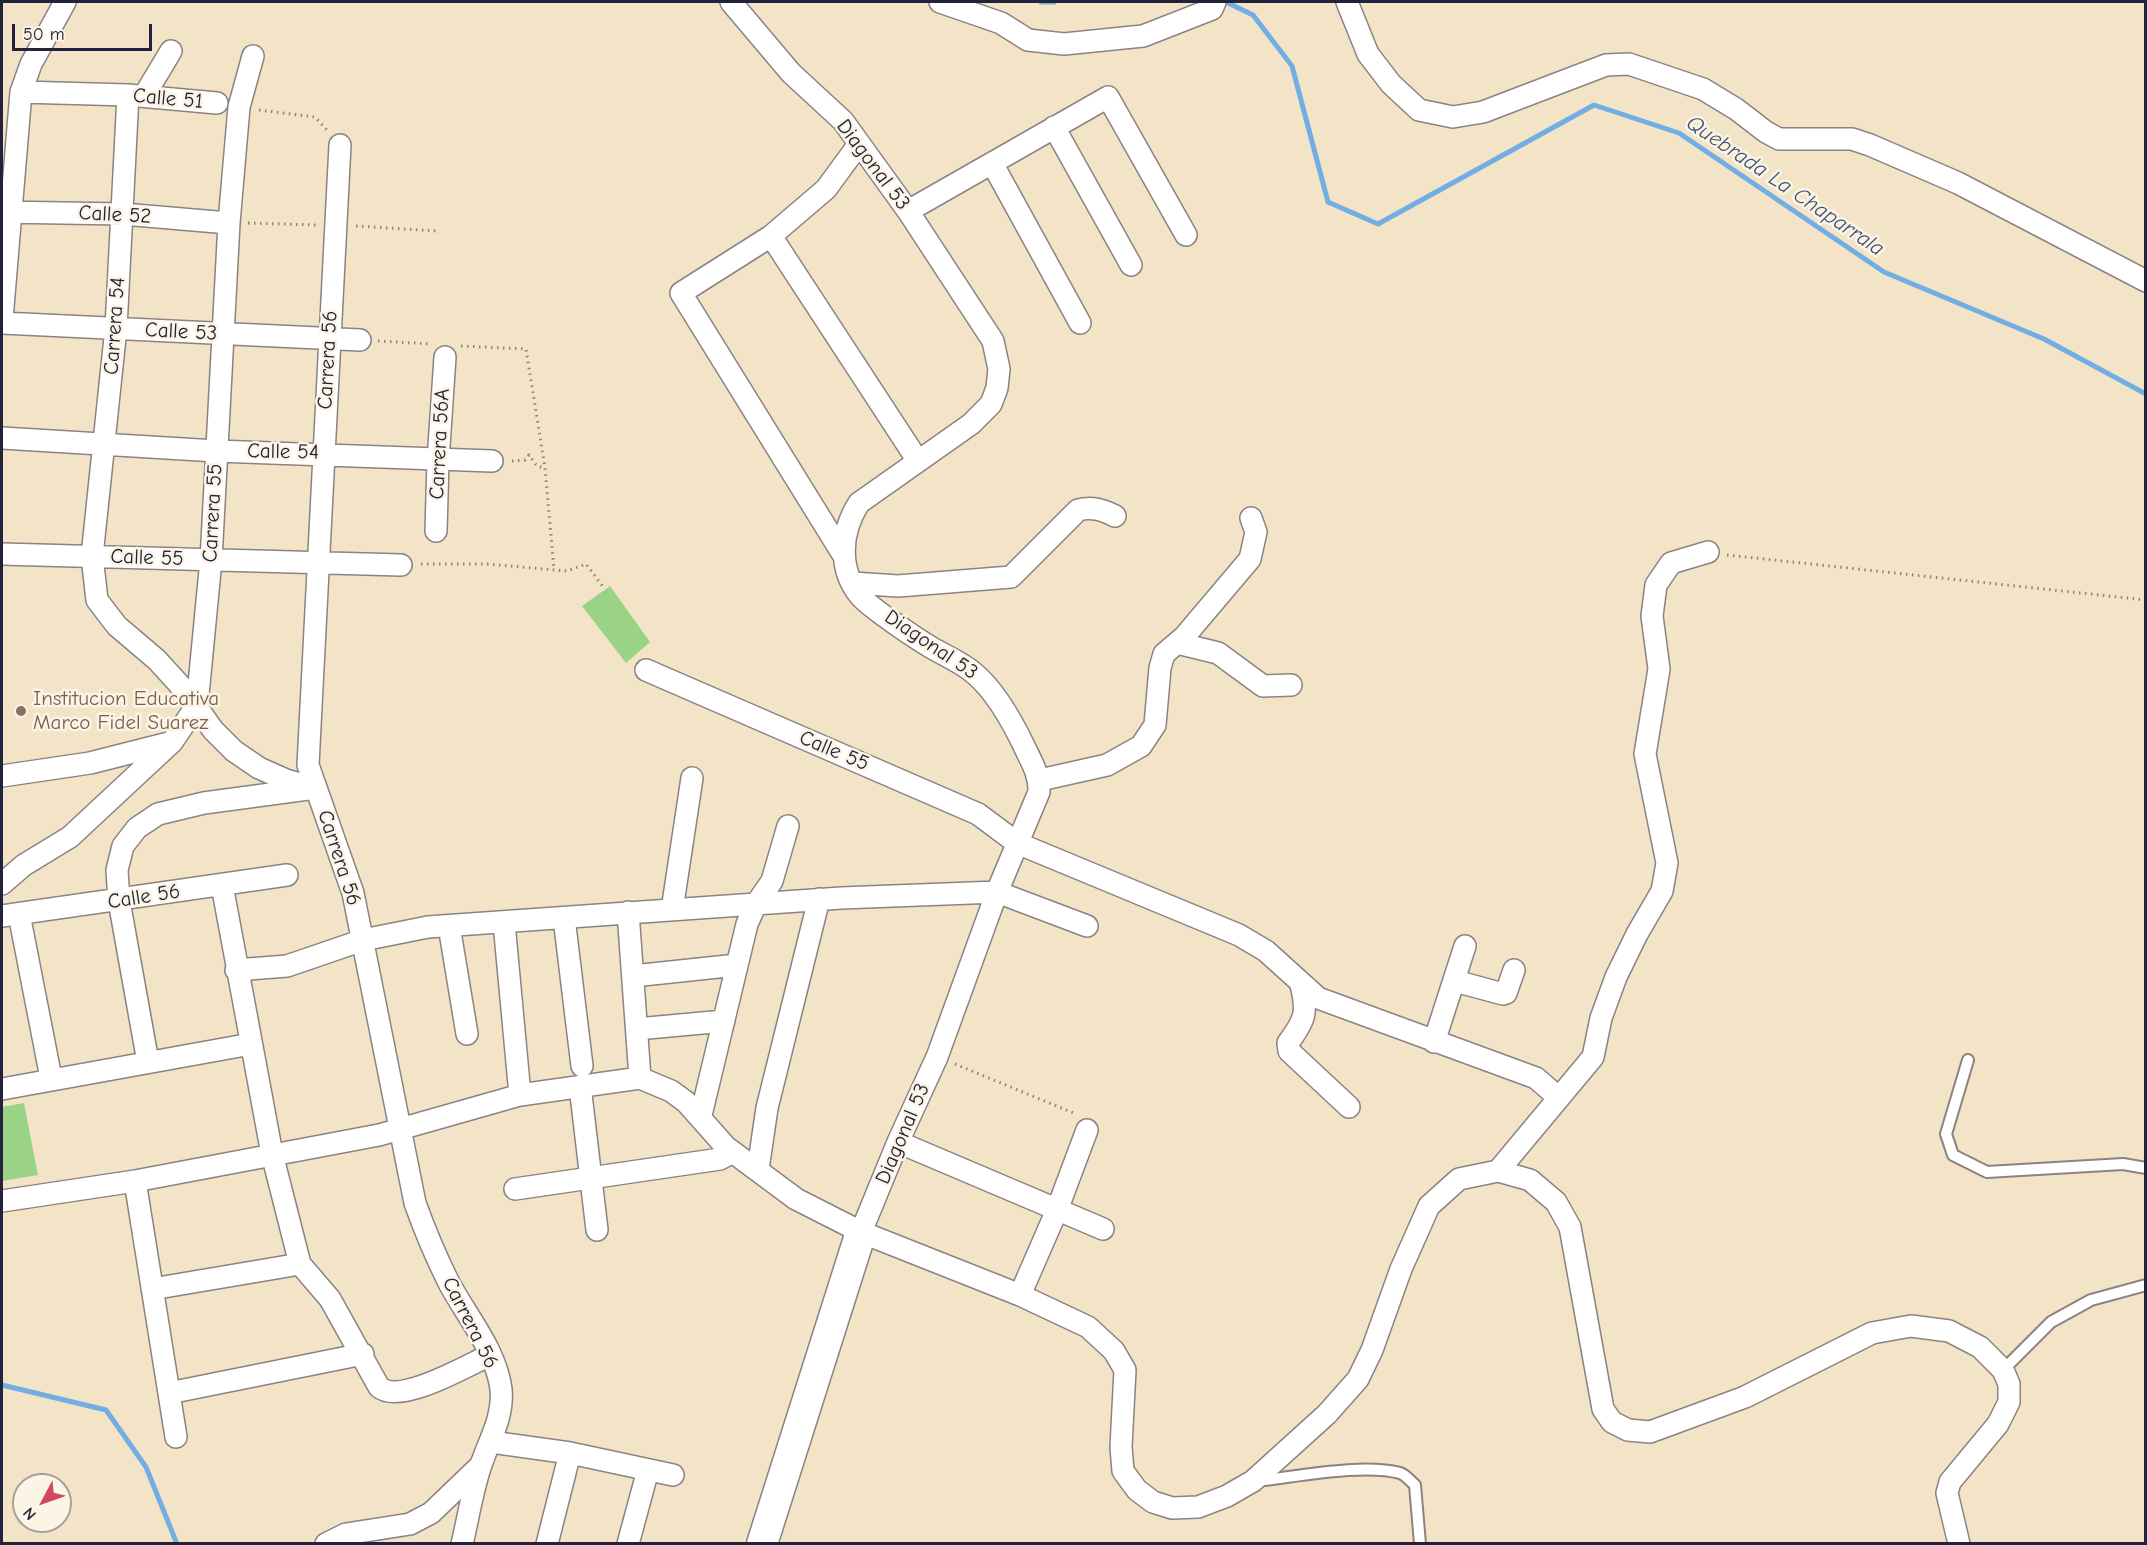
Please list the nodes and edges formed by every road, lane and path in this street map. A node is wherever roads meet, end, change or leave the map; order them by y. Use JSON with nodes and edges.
{"nodes":[{"id":1,"x":66,"y":2,"type":"edge"},
{"id":2,"x":731,"y":2,"type":"edge"},
{"id":3,"x":940,"y":2,"type":"edge"},
{"id":4,"x":1347,"y":2,"type":"edge"},
{"id":5,"x":1213,"y":5,"type":"edge"},
{"id":6,"x":171,"y":51,"type":"dead end"},
{"id":7,"x":254,"y":56,"type":"dead end"},
{"id":8,"x":21,"y":92,"type":"junction"},
{"id":9,"x":136,"y":96,"type":"junction"},
{"id":10,"x":218,"y":103,"type":"dead end"},
{"id":11,"x":239,"y":107,"type":"junction"},
{"id":12,"x":315,"y":117,"type":"dead end"},
{"id":13,"x":1054,"y":127,"type":"junction"},
{"id":14,"x":860,"y":144,"type":"junction"},
{"id":15,"x":340,"y":145,"type":"dead end"},
{"id":16,"x":992,"y":163,"type":"junction"},
{"id":17,"x":908,"y":211,"type":"junction"},
{"id":18,"x":6,"y":212,"type":"edge"},
{"id":19,"x":123,"y":214,"type":"junction"},
{"id":20,"x":228,"y":223,"type":"junction"},
{"id":21,"x":1186,"y":235,"type":"dead end"},
{"id":22,"x":771,"y":236,"type":"junction"},
{"id":23,"x":1131,"y":266,"type":"dead end"},
{"id":24,"x":2145,"y":281,"type":"edge"},
{"id":25,"x":2,"y":321,"type":"edge"},
{"id":26,"x":1080,"y":323,"type":"dead end"},
{"id":27,"x":116,"y":328,"type":"junction"},
{"id":28,"x":221,"y":334,"type":"junction"},
{"id":29,"x":329,"y":339,"type":"junction"},
{"id":30,"x":360,"y":340,"type":"joint"},
{"id":31,"x":447,"y":349,"type":"junction"},
{"id":32,"x":2,"y":438,"type":"edge"},
{"id":33,"x":105,"y":445,"type":"junction"},
{"id":34,"x":216,"y":451,"type":"junction"},
{"id":35,"x":323,"y":453,"type":"junction"},
{"id":36,"x":438,"y":461,"type":"junction"},
{"id":37,"x":492,"y":461,"type":"joint"},
{"id":38,"x":918,"y":461,"type":"junction"},
{"id":39,"x":545,"y":468,"type":"junction"},
{"id":40,"x":1115,"y":516,"type":"dead end"},
{"id":41,"x":1251,"y":518,"type":"dead end"},
{"id":42,"x":436,"y":531,"type":"dead end"},
{"id":43,"x":1708,"y":552,"type":"joint"},
{"id":44,"x":842,"y":553,"type":"junction"},
{"id":45,"x":2,"y":554,"type":"edge"},
{"id":46,"x":92,"y":556,"type":"junction"},
{"id":47,"x":211,"y":560,"type":"junction"},
{"id":48,"x":317,"y":563,"type":"junction"},
{"id":49,"x":401,"y":565,"type":"joint"},
{"id":50,"x":554,"y":569,"type":"junction"},
{"id":51,"x":853,"y":583,"type":"junction"},
{"id":52,"x":604,"y":588,"type":"dead end"},
{"id":53,"x":2145,"y":600,"type":"edge"},
{"id":54,"x":1177,"y":643,"type":"junction"},
{"id":55,"x":646,"y":670,"type":"dead end"},
{"id":56,"x":1291,"y":685,"type":"dead end"},
{"id":57,"x":197,"y":705,"type":"junction"},
{"id":58,"x":172,"y":742,"type":"junction"},
{"id":59,"x":2,"y":776,"type":"edge"},
{"id":60,"x":692,"y":778,"type":"dead end"},
{"id":61,"x":1040,"y":780,"type":"junction"},
{"id":62,"x":315,"y":788,"type":"junction"},
{"id":63,"x":788,"y":826,"type":"dead end"},
{"id":64,"x":1017,"y":843,"type":"junction"},
{"id":65,"x":287,"y":874,"type":"dead end"},
{"id":66,"x":2,"y":884,"type":"edge"},
{"id":67,"x":222,"y":885,"type":"junction"},
{"id":68,"x":998,"y":892,"type":"junction"},
{"id":69,"x":819,"y":899,"type":"junction"},
{"id":70,"x":119,"y":901,"type":"junction"},
{"id":71,"x":756,"y":904,"type":"junction"},
{"id":72,"x":672,"y":910,"type":"junction"},
{"id":73,"x":628,"y":912,"type":"junction"},
{"id":74,"x":10,"y":915,"type":"edge"},
{"id":75,"x":564,"y":918,"type":"junction"},
{"id":76,"x":504,"y":923,"type":"junction"},
{"id":77,"x":449,"y":926,"type":"junction"},
{"id":78,"x":1088,"y":926,"type":"dead end"},
{"id":79,"x":363,"y":940,"type":"junction"},
{"id":80,"x":1464,"y":946,"type":"dead end"},
{"id":81,"x":737,"y":965,"type":"junction"},
{"id":82,"x":236,"y":970,"type":"junction"},
{"id":83,"x":1514,"y":970,"type":"dead end"},
{"id":84,"x":633,"y":976,"type":"junction"},
{"id":85,"x":1455,"y":981,"type":"junction"},
{"id":86,"x":1301,"y":985,"type":"junction"},
{"id":87,"x":724,"y":1021,"type":"junction"},
{"id":88,"x":637,"y":1029,"type":"junction"},
{"id":89,"x":467,"y":1034,"type":"dead end"},
{"id":90,"x":1434,"y":1042,"type":"junction"},
{"id":91,"x":250,"y":1044,"type":"junction"},
{"id":92,"x":937,"y":1057,"type":"junction"},
{"id":93,"x":1968,"y":1060,"type":"dead end"},
{"id":94,"x":148,"y":1062,"type":"junction"},
{"id":95,"x":581,"y":1076,"type":"junction"},
{"id":96,"x":51,"y":1078,"type":"junction"},
{"id":97,"x":640,"y":1078,"type":"junction"},
{"id":98,"x":2,"y":1089,"type":"edge"},
{"id":99,"x":520,"y":1095,"type":"junction"},
{"id":100,"x":1559,"y":1098,"type":"junction"},
{"id":101,"x":1349,"y":1107,"type":"dead end"},
{"id":102,"x":701,"y":1115,"type":"junction"},
{"id":103,"x":399,"y":1127,"type":"junction"},
{"id":104,"x":1087,"y":1130,"type":"joint"},
{"id":105,"x":898,"y":1142,"type":"junction"},
{"id":106,"x":732,"y":1152,"type":"junction"},
{"id":107,"x":272,"y":1154,"type":"junction"},
{"id":108,"x":2145,"y":1168,"type":"edge"},
{"id":109,"x":758,"y":1169,"type":"junction"},
{"id":110,"x":1498,"y":1171,"type":"junction"},
{"id":111,"x":591,"y":1178,"type":"junction"},
{"id":112,"x":135,"y":1181,"type":"junction"},
{"id":113,"x":514,"y":1189,"type":"dead end"},
{"id":114,"x":2,"y":1201,"type":"edge"},
{"id":115,"x":1057,"y":1210,"type":"junction"},
{"id":116,"x":597,"y":1230,"type":"dead end"},
{"id":117,"x":1102,"y":1230,"type":"dead end"},
{"id":118,"x":861,"y":1232,"type":"junction"},
{"id":119,"x":300,"y":1264,"type":"junction"},
{"id":120,"x":2145,"y":1285,"type":"edge"},
{"id":121,"x":152,"y":1289,"type":"junction"},
{"id":122,"x":1020,"y":1295,"type":"junction"},
{"id":123,"x":363,"y":1354,"type":"junction"},
{"id":124,"x":490,"y":1355,"type":"junction"},
{"id":125,"x":2003,"y":1370,"type":"junction"},
{"id":126,"x":169,"y":1393,"type":"junction"},
{"id":127,"x":176,"y":1437,"type":"dead end"},
{"id":128,"x":491,"y":1443,"type":"junction"},
{"id":129,"x":570,"y":1453,"type":"junction"},
{"id":130,"x":480,"y":1467,"type":"junction"},
{"id":131,"x":648,"y":1470,"type":"junction"},
{"id":132,"x":673,"y":1475,"type":"dead end"},
{"id":133,"x":1253,"y":1481,"type":"junction"},
{"id":134,"x":326,"y":1544,"type":"edge"},
{"id":135,"x":462,"y":1544,"type":"edge"},
{"id":136,"x":548,"y":1544,"type":"edge"},
{"id":137,"x":628,"y":1544,"type":"edge"},
{"id":138,"x":762,"y":1544,"type":"edge"},
{"id":139,"x":1420,"y":1544,"type":"edge"},
{"id":140,"x":1959,"y":1544,"type":"edge"}],
"edges":[{"from":1,"to":8,"type":"street"},
{"from":2,"to":14,"type":"street","name":"Diagonal 53"},
{"from":3,"to":5,"type":"street"},
{"from":4,"to":24,"type":"street"},
{"from":6,"to":9,"type":"street"},
{"from":7,"to":11,"type":"street","name":"Carrera 55"},
{"from":8,"to":9,"type":"street","name":"Calle 51"},
{"from":8,"to":18,"type":"street"},
{"from":9,"to":10,"type":"street","name":"Calle 51"},
{"from":9,"to":19,"type":"street","name":"Carrera 54"},
{"from":11,"to":12,"type":"path"},
{"from":11,"to":20,"type":"street","name":"Carrera 55"},
{"from":13,"to":16,"type":"street"},
{"from":13,"to":21,"type":"street"},
{"from":13,"to":23,"type":"street"},
{"from":14,"to":17,"type":"street","name":"Diagonal 53"},
{"from":14,"to":22,"type":"street"},
{"from":15,"to":29,"type":"street","name":"Carrera 56"},
{"from":16,"to":17,"type":"street"},
{"from":16,"to":26,"type":"street"},
{"from":17,"to":38,"type":"street","name":"Diagonal 53"},
{"from":18,"to":19,"type":"street","name":"Calle 52"},
{"from":18,"to":25,"type":"street"},
{"from":19,"to":20,"type":"street","name":"Calle 52"},
{"from":19,"to":27,"type":"street","name":"Carrera 54"},
{"from":20,"to":28,"type":"street","name":"Carrera 55"},
{"from":22,"to":38,"type":"street"},
{"from":22,"to":44,"type":"street"},
{"from":25,"to":27,"type":"street","name":"Calle 53"},
{"from":27,"to":28,"type":"street","name":"Calle 53"},
{"from":27,"to":33,"type":"street","name":"Carrera 54"},
{"from":28,"to":29,"type":"street","name":"Calle 53"},
{"from":28,"to":34,"type":"street","name":"Carrera 55"},
{"from":29,"to":30,"type":"street","name":"Calle 53"},
{"from":29,"to":35,"type":"street","name":"Carrera 56"},
{"from":30,"to":31,"type":"path"},
{"from":31,"to":36,"type":"street","name":"Carrera 56A"},
{"from":31,"to":39,"type":"path"},
{"from":32,"to":33,"type":"street","name":"Calle 54"},
{"from":33,"to":34,"type":"street","name":"Calle 54"},
{"from":33,"to":46,"type":"street","name":"Carrera 54"},
{"from":34,"to":35,"type":"street","name":"Calle 54"},
{"from":34,"to":47,"type":"street","name":"Carrera 55"},
{"from":35,"to":36,"type":"street","name":"Calle 54"},
{"from":35,"to":48,"type":"street","name":"Carrera 56"},
{"from":36,"to":37,"type":"street","name":"Calle 54"},
{"from":36,"to":42,"type":"street","name":"Carrera 56A"},
{"from":37,"to":39,"type":"path"},
{"from":38,"to":44,"type":"street","name":"Diagonal 53"},
{"from":39,"to":50,"type":"path"},
{"from":40,"to":51,"type":"street"},
{"from":41,"to":54,"type":"street"},
{"from":43,"to":53,"type":"path"},
{"from":43,"to":100,"type":"street"},
{"from":44,"to":51,"type":"street","name":"Diagonal 53"},
{"from":45,"to":46,"type":"street","name":"Calle 55"},
{"from":46,"to":47,"type":"street","name":"Calle 55"},
{"from":46,"to":57,"type":"street","name":"Carrera 54"},
{"from":47,"to":48,"type":"street","name":"Calle 55"},
{"from":47,"to":57,"type":"street","name":"Carrera 55"},
{"from":48,"to":49,"type":"street","name":"Calle 55"},
{"from":48,"to":62,"type":"street","name":"Carrera 56"},
{"from":49,"to":50,"type":"path"},
{"from":50,"to":52,"type":"path"},
{"from":51,"to":61,"type":"street","name":"Diagonal 53"},
{"from":54,"to":56,"type":"street"},
{"from":54,"to":61,"type":"street"},
{"from":55,"to":64,"type":"street","name":"Calle 55"},
{"from":57,"to":58,"type":"street","name":"Carrera 55"},
{"from":57,"to":62,"type":"street","name":"Carrera 54"},
{"from":58,"to":59,"type":"street"},
{"from":58,"to":66,"type":"street","name":"Carrera 55"},
{"from":60,"to":72,"type":"street"},
{"from":61,"to":64,"type":"street","name":"Diagonal 53"},
{"from":62,"to":70,"type":"street"},
{"from":62,"to":79,"type":"street","name":"Carrera 56"},
{"from":63,"to":71,"type":"street"},
{"from":64,"to":68,"type":"street","name":"Diagonal 53"},
{"from":64,"to":86,"type":"street","name":"Calle 55"},
{"from":65,"to":67,"type":"street","name":"Calle 56"},
{"from":67,"to":70,"type":"street","name":"Calle 56"},
{"from":67,"to":82,"type":"street"},
{"from":68,"to":69,"type":"street"},
{"from":68,"to":78,"type":"street"},
{"from":68,"to":92,"type":"street","name":"Diagonal 53"},
{"from":69,"to":71,"type":"street"},
{"from":69,"to":109,"type":"street"},
{"from":70,"to":74,"type":"street","name":"Calle 56"},
{"from":70,"to":94,"type":"street"},
{"from":71,"to":72,"type":"street"},
{"from":71,"to":81,"type":"street"},
{"from":72,"to":73,"type":"street"},
{"from":73,"to":75,"type":"street"},
{"from":73,"to":84,"type":"street"},
{"from":74,"to":96,"type":"street"},
{"from":75,"to":76,"type":"street"},
{"from":75,"to":95,"type":"street"},
{"from":76,"to":77,"type":"street"},
{"from":76,"to":99,"type":"street"},
{"from":77,"to":79,"type":"street"},
{"from":77,"to":89,"type":"street"},
{"from":79,"to":82,"type":"street"},
{"from":79,"to":103,"type":"street","name":"Carrera 56"},
{"from":80,"to":85,"type":"street"},
{"from":81,"to":84,"type":"street"},
{"from":81,"to":87,"type":"street"},
{"from":82,"to":91,"type":"street"},
{"from":83,"to":85,"type":"street"},
{"from":84,"to":88,"type":"street"},
{"from":85,"to":90,"type":"street"},
{"from":86,"to":90,"type":"street","name":"Calle 55"},
{"from":86,"to":101,"type":"street"},
{"from":87,"to":88,"type":"street"},
{"from":87,"to":102,"type":"street"},
{"from":88,"to":97,"type":"street"},
{"from":90,"to":100,"type":"street","name":"Calle 55"},
{"from":91,"to":94,"type":"street"},
{"from":91,"to":107,"type":"street"},
{"from":92,"to":104,"type":"path"},
{"from":92,"to":105,"type":"street","name":"Diagonal 53"},
{"from":93,"to":108,"type":"lane"},
{"from":94,"to":96,"type":"street"},
{"from":95,"to":97,"type":"street"},
{"from":95,"to":99,"type":"street"},
{"from":95,"to":111,"type":"street"},
{"from":96,"to":98,"type":"street"},
{"from":97,"to":102,"type":"street"},
{"from":99,"to":103,"type":"street"},
{"from":100,"to":110,"type":"street"},
{"from":102,"to":106,"type":"street"},
{"from":103,"to":107,"type":"street"},
{"from":103,"to":124,"type":"street","name":"Carrera 56"},
{"from":104,"to":115,"type":"street"},
{"from":105,"to":115,"type":"street"},
{"from":105,"to":118,"type":"street","name":"Diagonal 53"},
{"from":106,"to":109,"type":"street"},
{"from":106,"to":111,"type":"street"},
{"from":107,"to":112,"type":"street"},
{"from":107,"to":119,"type":"street"},
{"from":109,"to":118,"type":"street"},
{"from":110,"to":125,"type":"street"},
{"from":110,"to":133,"type":"street"},
{"from":111,"to":113,"type":"street"},
{"from":111,"to":116,"type":"street"},
{"from":112,"to":114,"type":"street"},
{"from":112,"to":121,"type":"street"},
{"from":115,"to":117,"type":"street"},
{"from":115,"to":122,"type":"street"},
{"from":118,"to":122,"type":"street"},
{"from":118,"to":138,"type":"street","name":"Diagonal 53"},
{"from":119,"to":121,"type":"street"},
{"from":119,"to":123,"type":"street"},
{"from":120,"to":125,"type":"lane"},
{"from":121,"to":126,"type":"street"},
{"from":122,"to":133,"type":"street"},
{"from":123,"to":124,"type":"street"},
{"from":123,"to":126,"type":"street"},
{"from":124,"to":128,"type":"street","name":"Carrera 56"},
{"from":125,"to":140,"type":"street"},
{"from":126,"to":127,"type":"street"},
{"from":128,"to":129,"type":"street"},
{"from":128,"to":130,"type":"street","name":"Carrera 56"},
{"from":129,"to":131,"type":"street"},
{"from":129,"to":136,"type":"street"},
{"from":130,"to":134,"type":"street"},
{"from":130,"to":135,"type":"street","name":"Carrera 56"},
{"from":131,"to":132,"type":"street"},
{"from":131,"to":137,"type":"street"},
{"from":133,"to":139,"type":"lane"}]}
